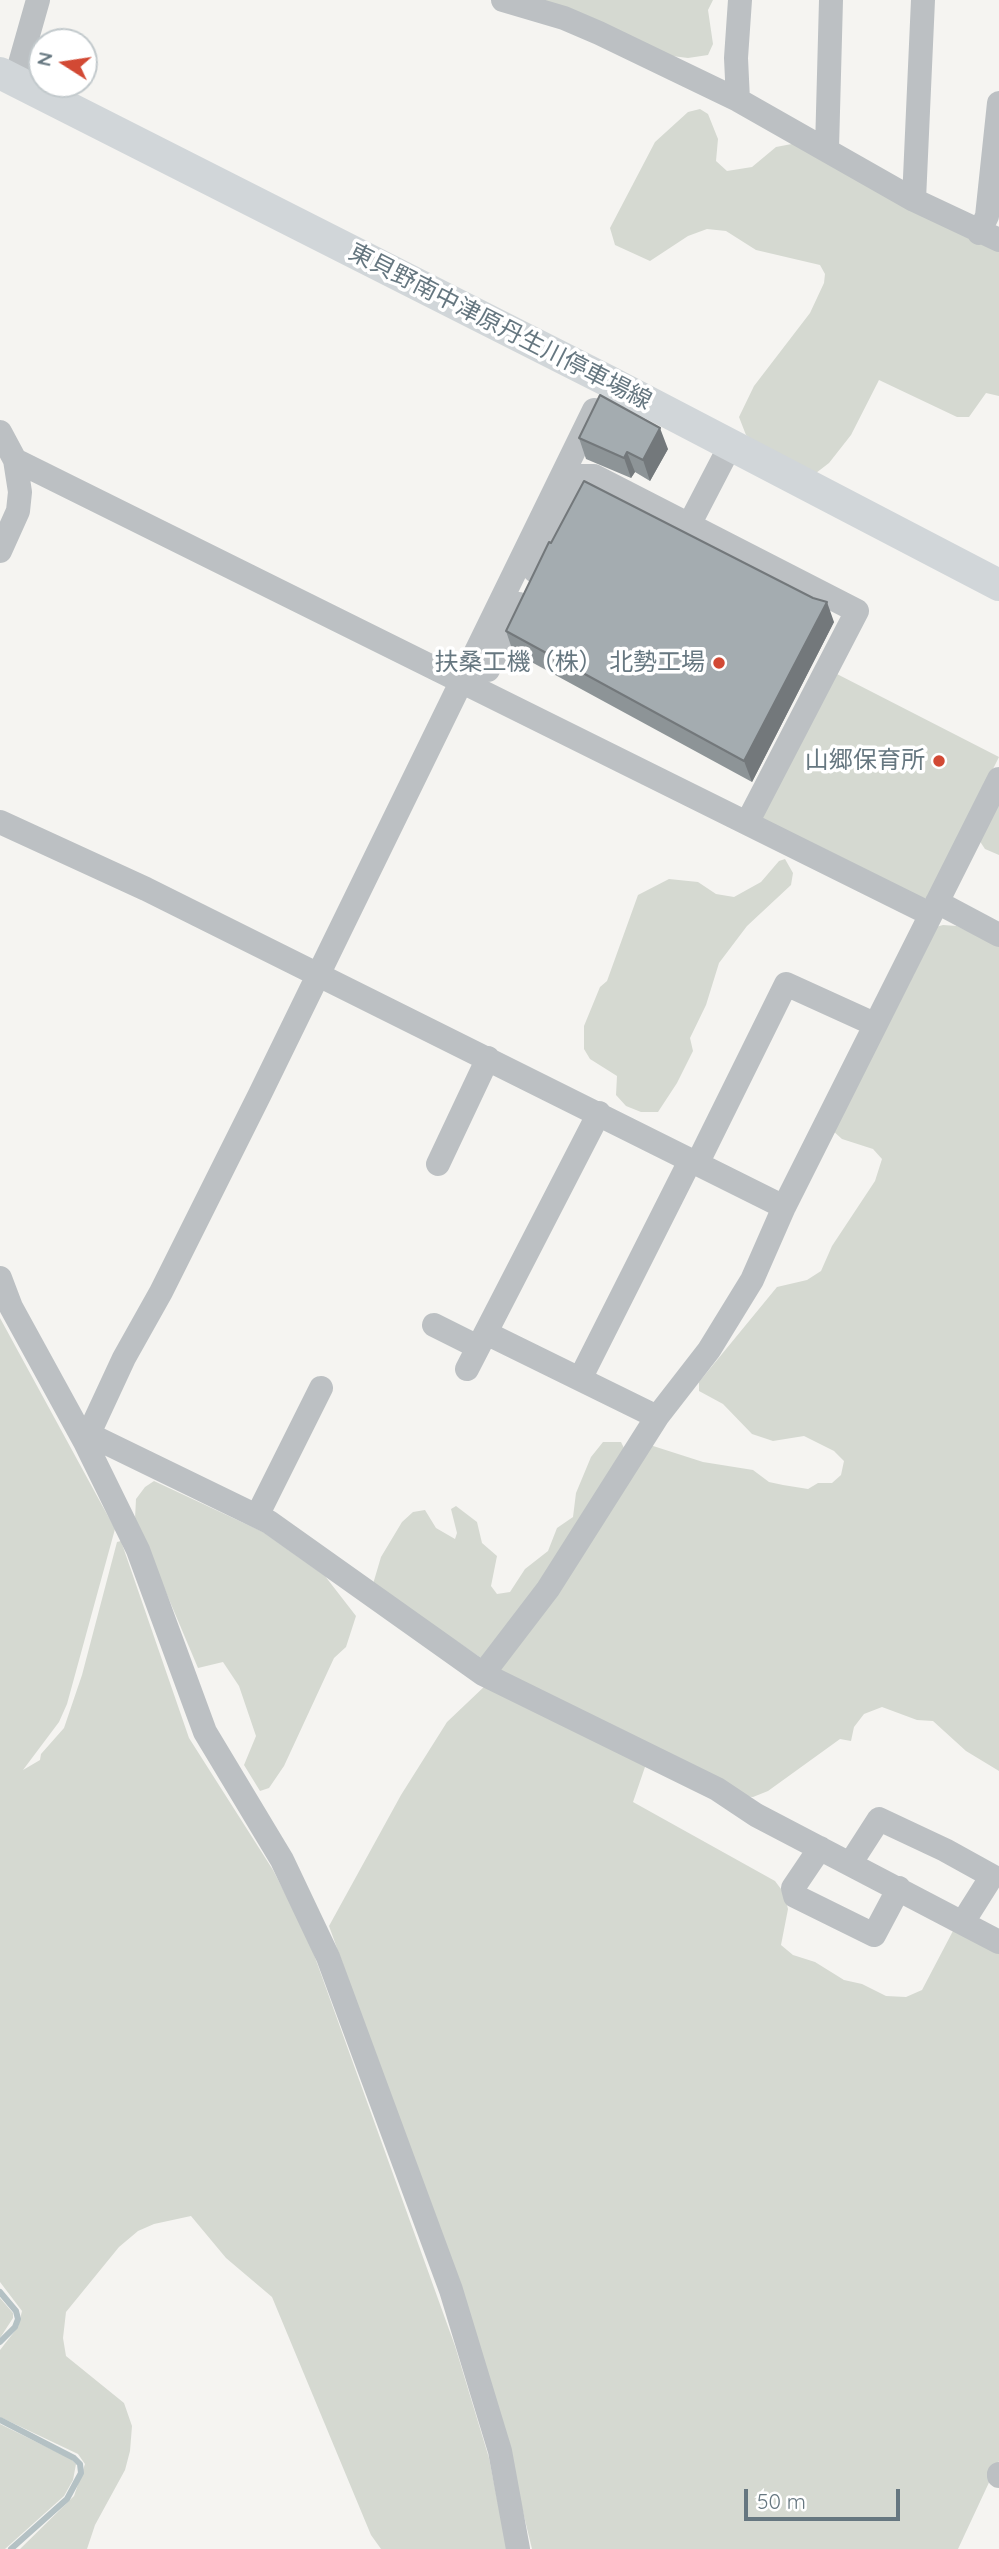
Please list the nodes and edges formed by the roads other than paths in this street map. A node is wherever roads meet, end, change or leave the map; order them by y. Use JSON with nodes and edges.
{"nodes":[{"id":1,"x":38,"y":0,"type":"edge"},
{"id":2,"x":503,"y":0,"type":"edge"},
{"id":3,"x":740,"y":0,"type":"edge"},
{"id":4,"x":831,"y":0,"type":"edge"},
{"id":5,"x":923,"y":0,"type":"edge"},
{"id":6,"x":7,"y":77,"type":"edge"},
{"id":7,"x":738,"y":100,"type":"junction"},
{"id":8,"x":999,"y":103,"type":"edge"},
{"id":9,"x":827,"y":149,"type":"junction"},
{"id":10,"x":997,"y":149,"type":"edge"},
{"id":11,"x":914,"y":200,"type":"junction"},
{"id":12,"x":989,"y":236,"type":"edge"},
{"id":13,"x":608,"y":381,"type":"junction"},
{"id":14,"x":0,"y":432,"type":"edge"},
{"id":15,"x":730,"y":446,"type":"junction"},
{"id":16,"x":15,"y":460,"type":"junction"},
{"id":17,"x":689,"y":525,"type":"junction"},
{"id":18,"x":0,"y":551,"type":"edge"},
{"id":19,"x":999,"y":585,"type":"edge"},
{"id":20,"x":488,"y":670,"type":"dead end"},
{"id":21,"x":460,"y":679,"type":"junction"},
{"id":22,"x":999,"y":779,"type":"edge"},
{"id":23,"x":0,"y":821,"type":"edge"},
{"id":24,"x":747,"y":823,"type":"junction"},
{"id":25,"x":933,"y":908,"type":"junction"},
{"id":26,"x":999,"y":935,"type":"edge"},
{"id":27,"x":317,"y":973,"type":"junction"},
{"id":28,"x":874,"y":1024,"type":"junction"},
{"id":29,"x":488,"y":1058,"type":"junction"},
{"id":30,"x":599,"y":1113,"type":"junction"},
{"id":31,"x":693,"y":1162,"type":"junction"},
{"id":32,"x":438,"y":1164,"type":"dead end"},
{"id":33,"x":784,"y":1207,"type":"junction"},
{"id":34,"x":0,"y":1278,"type":"edge"},
{"id":35,"x":434,"y":1325,"type":"dead end"},
{"id":36,"x":482,"y":1340,"type":"junction"},
{"id":37,"x":467,"y":1369,"type":"dead end"},
{"id":38,"x":581,"y":1377,"type":"junction"},
{"id":39,"x":321,"y":1388,"type":"dead end"},
{"id":40,"x":657,"y":1417,"type":"junction"},
{"id":41,"x":87,"y":1438,"type":"junction"},
{"id":42,"x":257,"y":1516,"type":"junction"},
{"id":43,"x":483,"y":1674,"type":"junction"},
{"id":44,"x":820,"y":1848,"type":"junction"},
{"id":45,"x":850,"y":1864,"type":"junction"},
{"id":46,"x":899,"y":1888,"type":"junction"},
{"id":47,"x":963,"y":1922,"type":"junction"},
{"id":48,"x":999,"y":1942,"type":"edge"},
{"id":49,"x":519,"y":2549,"type":"edge"}],
"edges":[{"from":1,"to":6,"type":"street"},
{"from":2,"to":7,"type":"street"},
{"from":3,"to":7,"type":"street"},
{"from":4,"to":9,"type":"street"},
{"from":5,"to":11,"type":"street"},
{"from":6,"to":13,"type":"main road","name":"東貝野南中津原丹生川停車場線"},
{"from":7,"to":9,"type":"street"},
{"from":8,"to":10,"type":"street"},
{"from":9,"to":11,"type":"street"},
{"from":10,"to":12,"type":"street"},
{"from":11,"to":12,"type":"street"},
{"from":13,"to":15,"type":"main road","name":"東貝野南中津原丹生川停車場線"},
{"from":13,"to":21,"type":"street"},
{"from":14,"to":16,"type":"street"},
{"from":15,"to":17,"type":"street"},
{"from":15,"to":19,"type":"main road","name":"東貝野南中津原丹生川停車場線"},
{"from":16,"to":18,"type":"street"},
{"from":16,"to":21,"type":"street"},
{"from":17,"to":20,"type":"street"},
{"from":17,"to":24,"type":"street"},
{"from":21,"to":24,"type":"street"},
{"from":21,"to":27,"type":"street"},
{"from":22,"to":25,"type":"street"},
{"from":23,"to":27,"type":"street"},
{"from":24,"to":25,"type":"street"},
{"from":25,"to":26,"type":"street"},
{"from":25,"to":28,"type":"street"},
{"from":27,"to":29,"type":"street"},
{"from":27,"to":41,"type":"street"},
{"from":28,"to":31,"type":"street"},
{"from":28,"to":33,"type":"street"},
{"from":29,"to":30,"type":"street"},
{"from":29,"to":32,"type":"street"},
{"from":30,"to":31,"type":"street"},
{"from":30,"to":36,"type":"street"},
{"from":31,"to":33,"type":"street"},
{"from":31,"to":38,"type":"street"},
{"from":33,"to":40,"type":"street"},
{"from":34,"to":41,"type":"street"},
{"from":35,"to":36,"type":"street"},
{"from":36,"to":37,"type":"street"},
{"from":36,"to":38,"type":"street"},
{"from":38,"to":40,"type":"street"},
{"from":39,"to":42,"type":"street"},
{"from":40,"to":43,"type":"street"},
{"from":41,"to":42,"type":"street"},
{"from":41,"to":49,"type":"street"},
{"from":42,"to":43,"type":"street"},
{"from":43,"to":44,"type":"street"},
{"from":44,"to":45,"type":"street"},
{"from":44,"to":46,"type":"street"},
{"from":45,"to":46,"type":"street"},
{"from":45,"to":47,"type":"street"},
{"from":46,"to":47,"type":"street"},
{"from":47,"to":48,"type":"street"}]}
